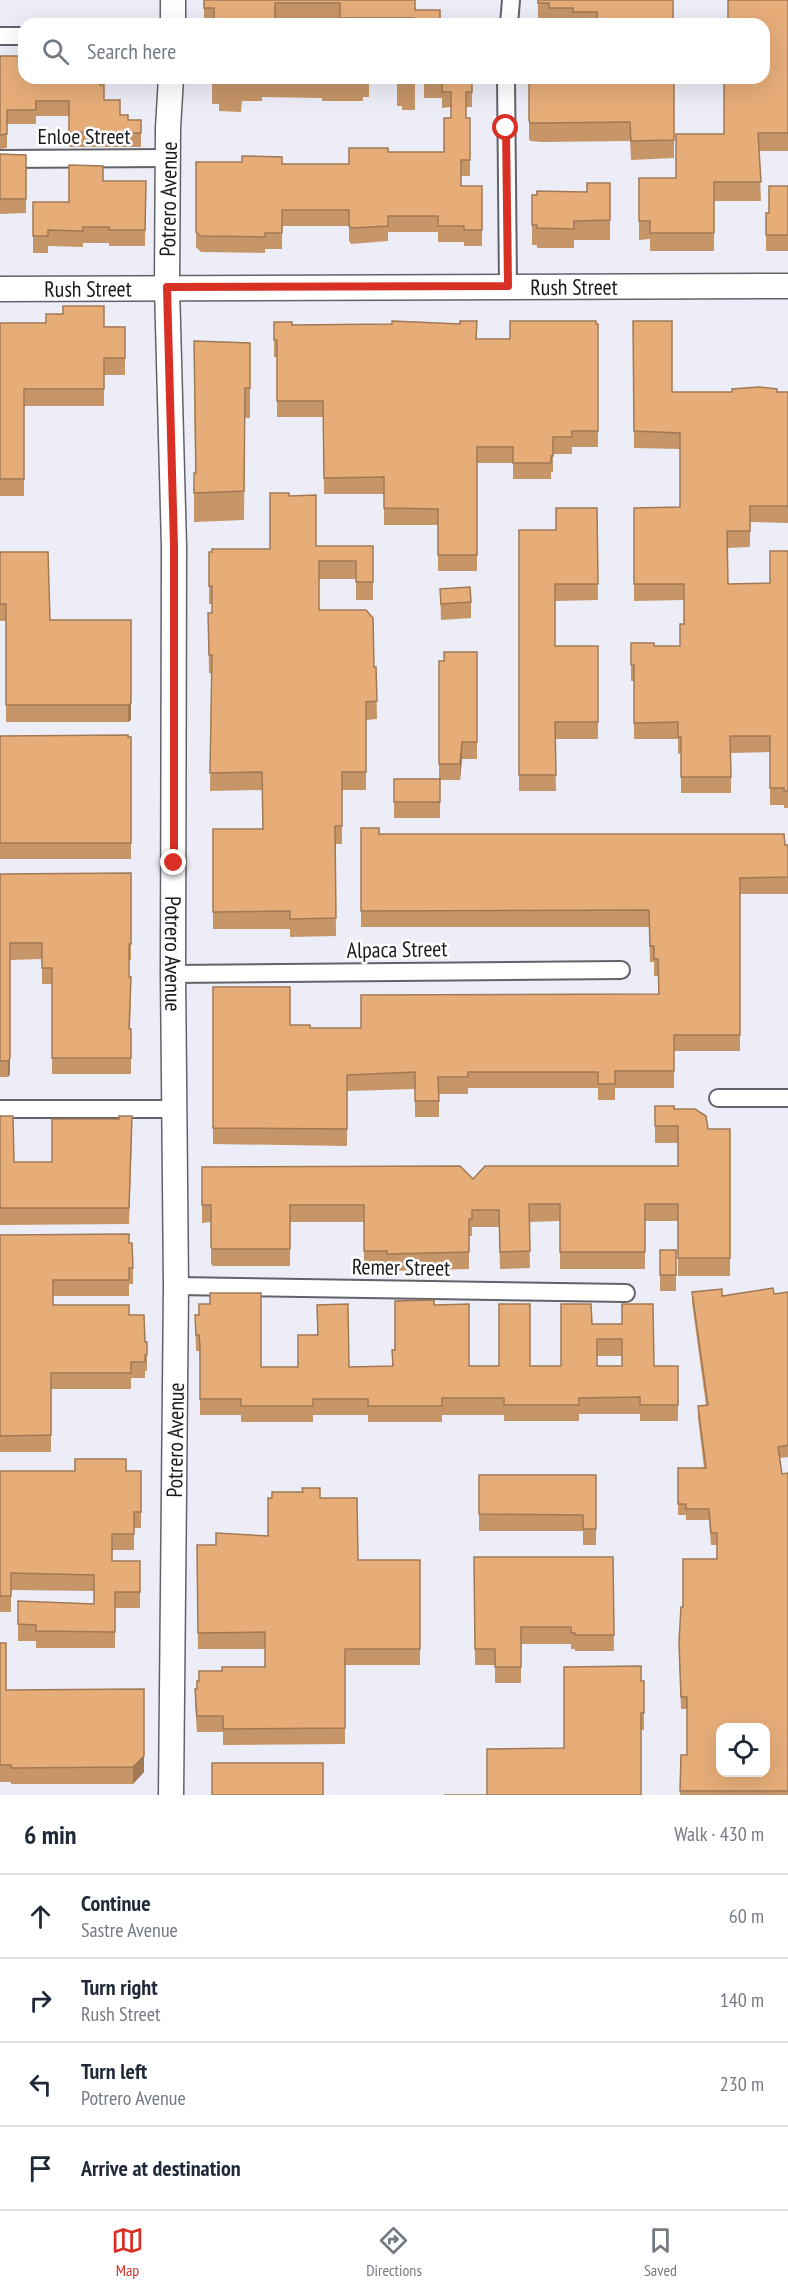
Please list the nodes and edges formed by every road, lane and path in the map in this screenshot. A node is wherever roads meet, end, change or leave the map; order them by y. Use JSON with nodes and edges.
{"nodes":[{"id":1,"x":173,"y":0,"type":"edge"},
{"id":2,"x":511,"y":0,"type":"edge"},
{"id":3,"x":174,"y":18,"type":"edge"},
{"id":4,"x":509,"y":18,"type":"edge"},
{"id":5,"x":0,"y":36,"type":"edge"},
{"id":6,"x":18,"y":36,"type":"edge"},
{"id":7,"x":171,"y":84,"type":"edge"},
{"id":8,"x":506,"y":84,"type":"edge"},
{"id":9,"x":169,"y":158,"type":"junction"},
{"id":10,"x":0,"y":159,"type":"edge"},
{"id":11,"x":508,"y":286,"type":"junction"},
{"id":12,"x":788,"y":286,"type":"edge"},
{"id":13,"x":167,"y":287,"type":"junction"},
{"id":14,"x":0,"y":289,"type":"edge"},
{"id":15,"x":621,"y":970,"type":"dead end"},
{"id":16,"x":173,"y":974,"type":"junction"},
{"id":17,"x":718,"y":1098,"type":"dead end"},
{"id":18,"x":788,"y":1098,"type":"edge"},
{"id":19,"x":0,"y":1109,"type":"edge"},
{"id":20,"x":175,"y":1109,"type":"junction"},
{"id":21,"x":176,"y":1286,"type":"junction"},
{"id":22,"x":626,"y":1293,"type":"dead end"},
{"id":23,"x":171,"y":1795,"type":"edge"}],
"edges":[{"from":1,"to":3,"type":"street"},
{"from":2,"to":4,"type":"street"},
{"from":5,"to":6,"type":"street"},
{"from":7,"to":9,"type":"street","name":"Potrero Avenue"},
{"from":8,"to":11,"type":"street"},
{"from":9,"to":10,"type":"street","name":"Enloe Street"},
{"from":9,"to":13,"type":"street","name":"Potrero Avenue"},
{"from":11,"to":12,"type":"street","name":"Rush Street"},
{"from":11,"to":13,"type":"street","name":"Rush Street"},
{"from":13,"to":14,"type":"street","name":"Rush Street"},
{"from":13,"to":16,"type":"street","name":"Potrero Avenue"},
{"from":15,"to":16,"type":"street","name":"Alpaca Street"},
{"from":16,"to":20,"type":"street","name":"Potrero Avenue"},
{"from":17,"to":18,"type":"street"},
{"from":19,"to":20,"type":"street"},
{"from":20,"to":21,"type":"street","name":"Potrero Avenue"},
{"from":21,"to":22,"type":"street","name":"Remer Street"},
{"from":21,"to":23,"type":"street","name":"Potrero Avenue"}]}
